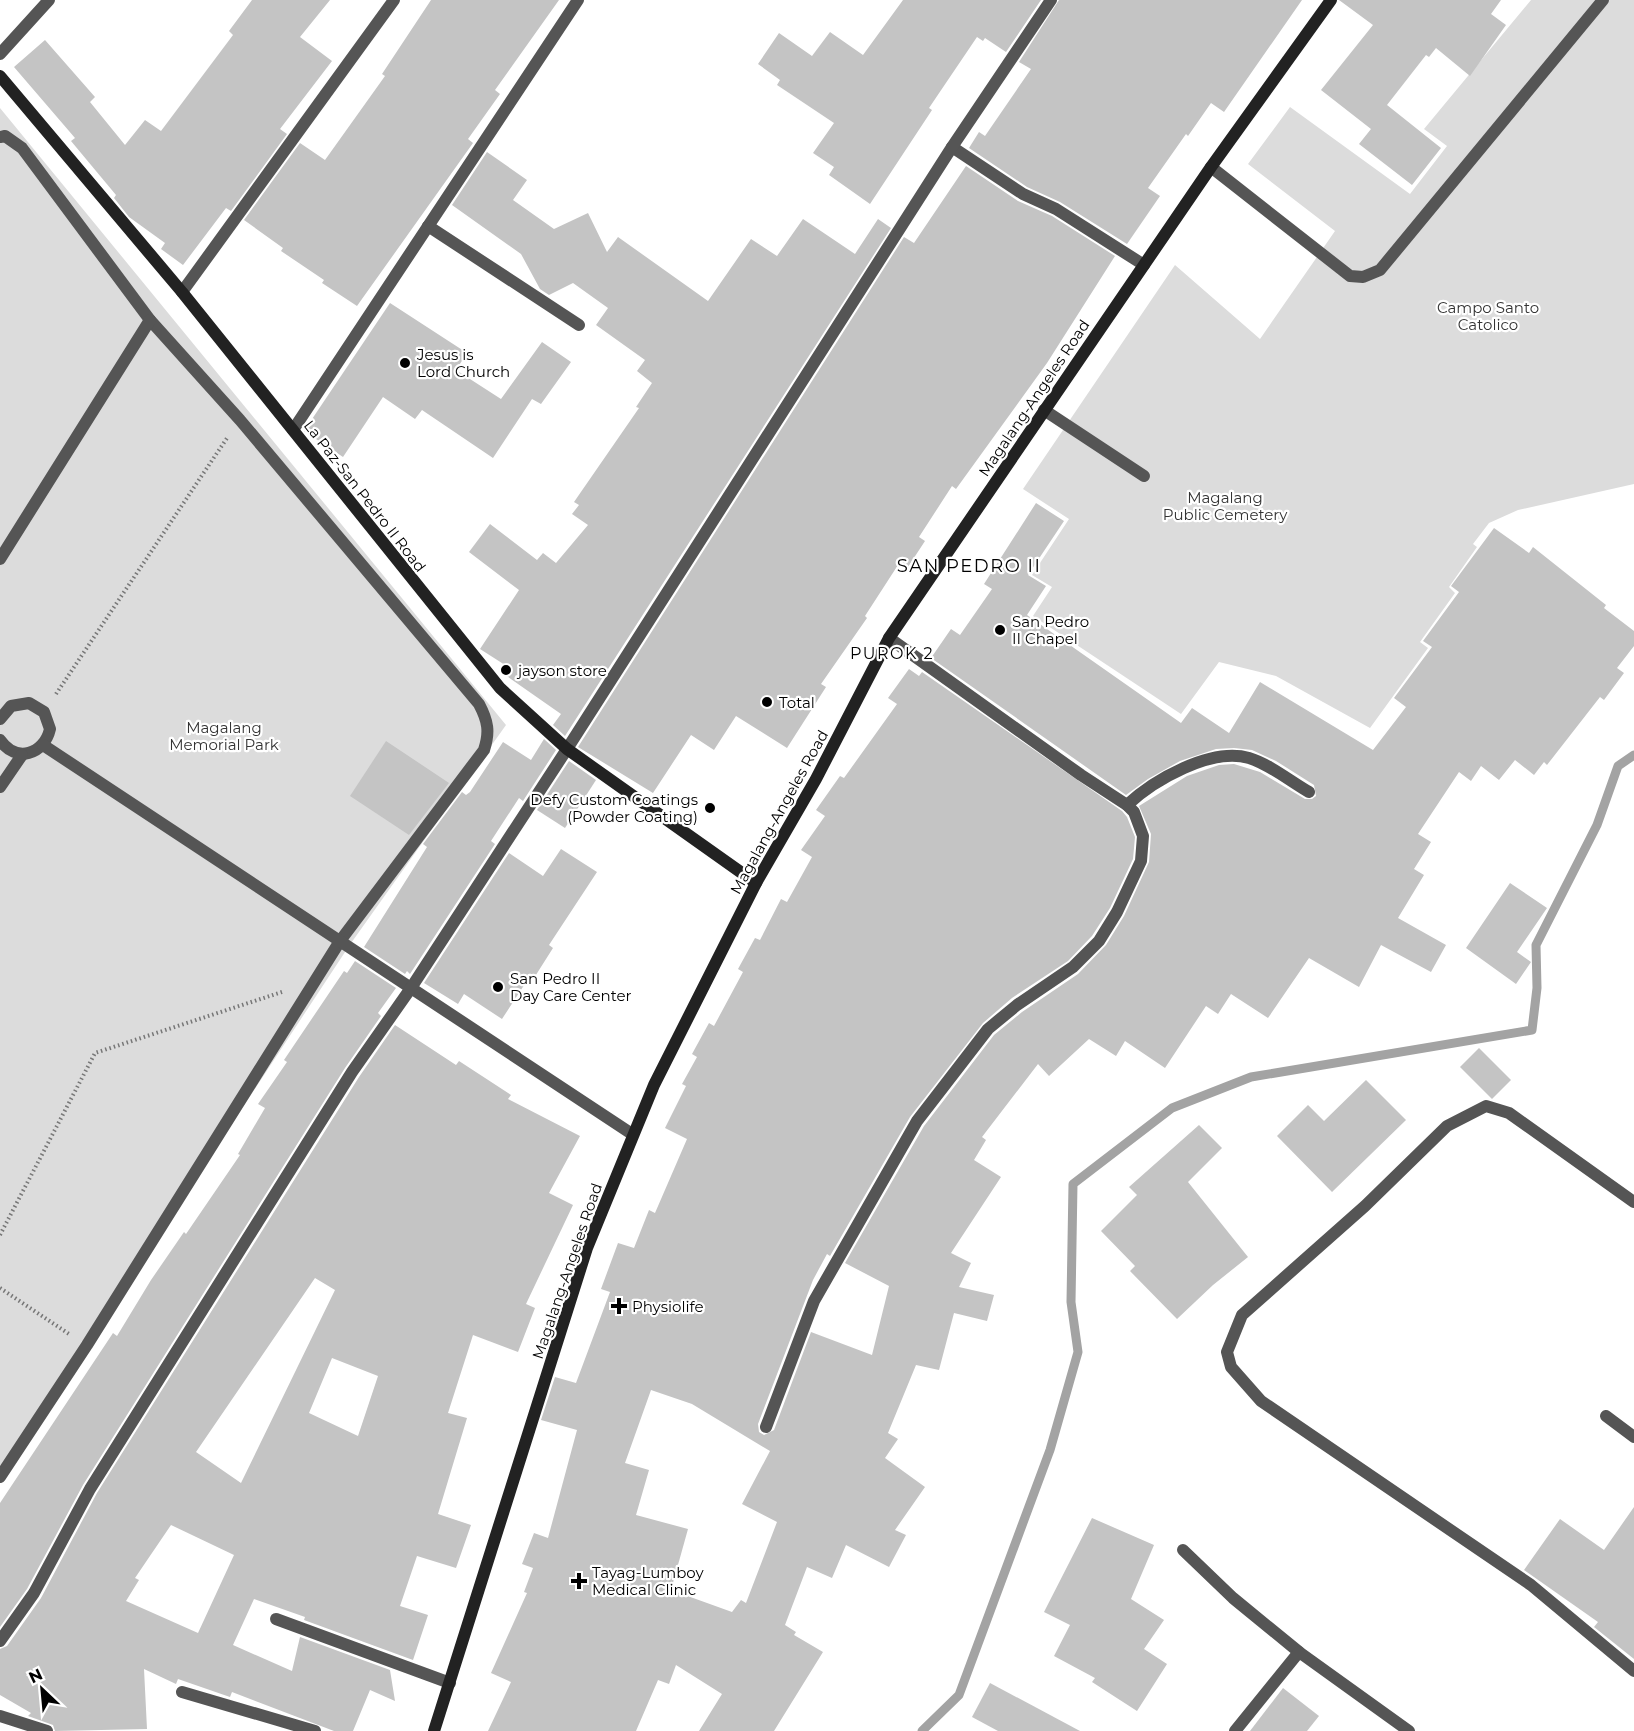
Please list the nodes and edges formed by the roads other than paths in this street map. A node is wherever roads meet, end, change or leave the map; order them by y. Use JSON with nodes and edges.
{"nodes":[{"id":1,"x":50,"y":0,"type":"edge"},
{"id":2,"x":394,"y":0,"type":"edge"},
{"id":3,"x":578,"y":0,"type":"edge"},
{"id":4,"x":1051,"y":0,"type":"edge"},
{"id":5,"x":1331,"y":0,"type":"edge"},
{"id":6,"x":1603,"y":0,"type":"edge"},
{"id":7,"x":0,"y":54,"type":"edge"},
{"id":8,"x":0,"y":76,"type":"edge"},
{"id":9,"x":0,"y":137,"type":"edge"},
{"id":10,"x":952,"y":147,"type":"junction"},
{"id":11,"x":1211,"y":167,"type":"junction"},
{"id":12,"x":428,"y":226,"type":"junction"},
{"id":13,"x":1144,"y":265,"type":"junction"},
{"id":14,"x":182,"y":292,"type":"junction"},
{"id":15,"x":150,"y":320,"type":"junction"},
{"id":16,"x":579,"y":325,"type":"dead end"},
{"id":17,"x":1044,"y":410,"type":"junction"},
{"id":18,"x":293,"y":430,"type":"junction"},
{"id":19,"x":1144,"y":476,"type":"dead end"},
{"id":20,"x":0,"y":559,"type":"edge"},
{"id":21,"x":889,"y":638,"type":"junction"},
{"id":22,"x":1,"y":715,"type":"edge"},
{"id":23,"x":0,"y":740,"type":"edge"},
{"id":24,"x":43,"y":745,"type":"junction"},
{"id":25,"x":567,"y":749,"type":"junction"},
{"id":26,"x":22,"y":754,"type":"junction"},
{"id":27,"x":0,"y":787,"type":"edge"},
{"id":28,"x":1309,"y":792,"type":"dead end"},
{"id":29,"x":1127,"y":805,"type":"junction"},
{"id":30,"x":756,"y":883,"type":"junction"},
{"id":31,"x":340,"y":941,"type":"junction"},
{"id":32,"x":411,"y":988,"type":"junction"},
{"id":33,"x":632,"y":1134,"type":"junction"},
{"id":34,"x":1634,"y":1202,"type":"edge"},
{"id":35,"x":1606,"y":1416,"type":"dead end"},
{"id":36,"x":766,"y":1427,"type":"dead end"},
{"id":37,"x":1634,"y":1437,"type":"edge"},
{"id":38,"x":0,"y":1478,"type":"edge"},
{"id":39,"x":1184,"y":1550,"type":"dead end"},
{"id":40,"x":276,"y":1619,"type":"dead end"},
{"id":41,"x":0,"y":1641,"type":"edge"},
{"id":42,"x":1299,"y":1652,"type":"junction"},
{"id":43,"x":1634,"y":1671,"type":"edge"},
{"id":44,"x":450,"y":1683,"type":"junction"},
{"id":45,"x":182,"y":1692,"type":"dead end"},
{"id":46,"x":0,"y":1716,"type":"edge"},
{"id":47,"x":47,"y":1731,"type":"edge"},
{"id":48,"x":315,"y":1731,"type":"edge"},
{"id":49,"x":434,"y":1731,"type":"edge"},
{"id":50,"x":1235,"y":1731,"type":"edge"},
{"id":51,"x":1409,"y":1731,"type":"edge"}],
"edges":[{"from":1,"to":7,"type":"street"},
{"from":2,"to":14,"type":"street"},
{"from":3,"to":12,"type":"street"},
{"from":4,"to":10,"type":"street"},
{"from":5,"to":11,"type":"main road","name":"Magalang-Angeles Road"},
{"from":6,"to":11,"type":"street"},
{"from":8,"to":14,"type":"main road","name":"La Paz-San Pedro II Road"},
{"from":9,"to":15,"type":"street"},
{"from":10,"to":13,"type":"street"},
{"from":10,"to":25,"type":"street"},
{"from":11,"to":13,"type":"main road","name":"Magalang-Angeles Road"},
{"from":12,"to":16,"type":"street"},
{"from":12,"to":18,"type":"street"},
{"from":13,"to":17,"type":"main road","name":"Magalang-Angeles Road"},
{"from":14,"to":18,"type":"main road","name":"La Paz-San Pedro II Road"},
{"from":15,"to":20,"type":"street"},
{"from":15,"to":31,"type":"street"},
{"from":17,"to":19,"type":"street"},
{"from":17,"to":21,"type":"main road","name":"Magalang-Angeles Road"},
{"from":18,"to":25,"type":"main road","name":"La Paz-San Pedro II Road"},
{"from":21,"to":29,"type":"street"},
{"from":21,"to":30,"type":"main road","name":"Magalang-Angeles Road"},
{"from":22,"to":24,"type":"street"},
{"from":23,"to":26,"type":"street"},
{"from":24,"to":26,"type":"street"},
{"from":24,"to":31,"type":"street"},
{"from":25,"to":30,"type":"main road","name":"La Paz-San Pedro II Road"},
{"from":25,"to":32,"type":"street"},
{"from":26,"to":27,"type":"street"},
{"from":28,"to":29,"type":"street"},
{"from":29,"to":36,"type":"street"},
{"from":30,"to":33,"type":"main road","name":"Magalang-Angeles Road"},
{"from":31,"to":32,"type":"street"},
{"from":31,"to":38,"type":"street"},
{"from":32,"to":33,"type":"street"},
{"from":32,"to":41,"type":"street"},
{"from":33,"to":44,"type":"main road","name":"Magalang-Angeles Road"},
{"from":34,"to":43,"type":"street"},
{"from":35,"to":37,"type":"street"},
{"from":39,"to":42,"type":"street"},
{"from":40,"to":44,"type":"street"},
{"from":42,"to":50,"type":"street"},
{"from":42,"to":51,"type":"street"},
{"from":44,"to":49,"type":"main road","name":"Magalang-Angeles Road"},
{"from":45,"to":48,"type":"street"},
{"from":46,"to":47,"type":"street"}]}
